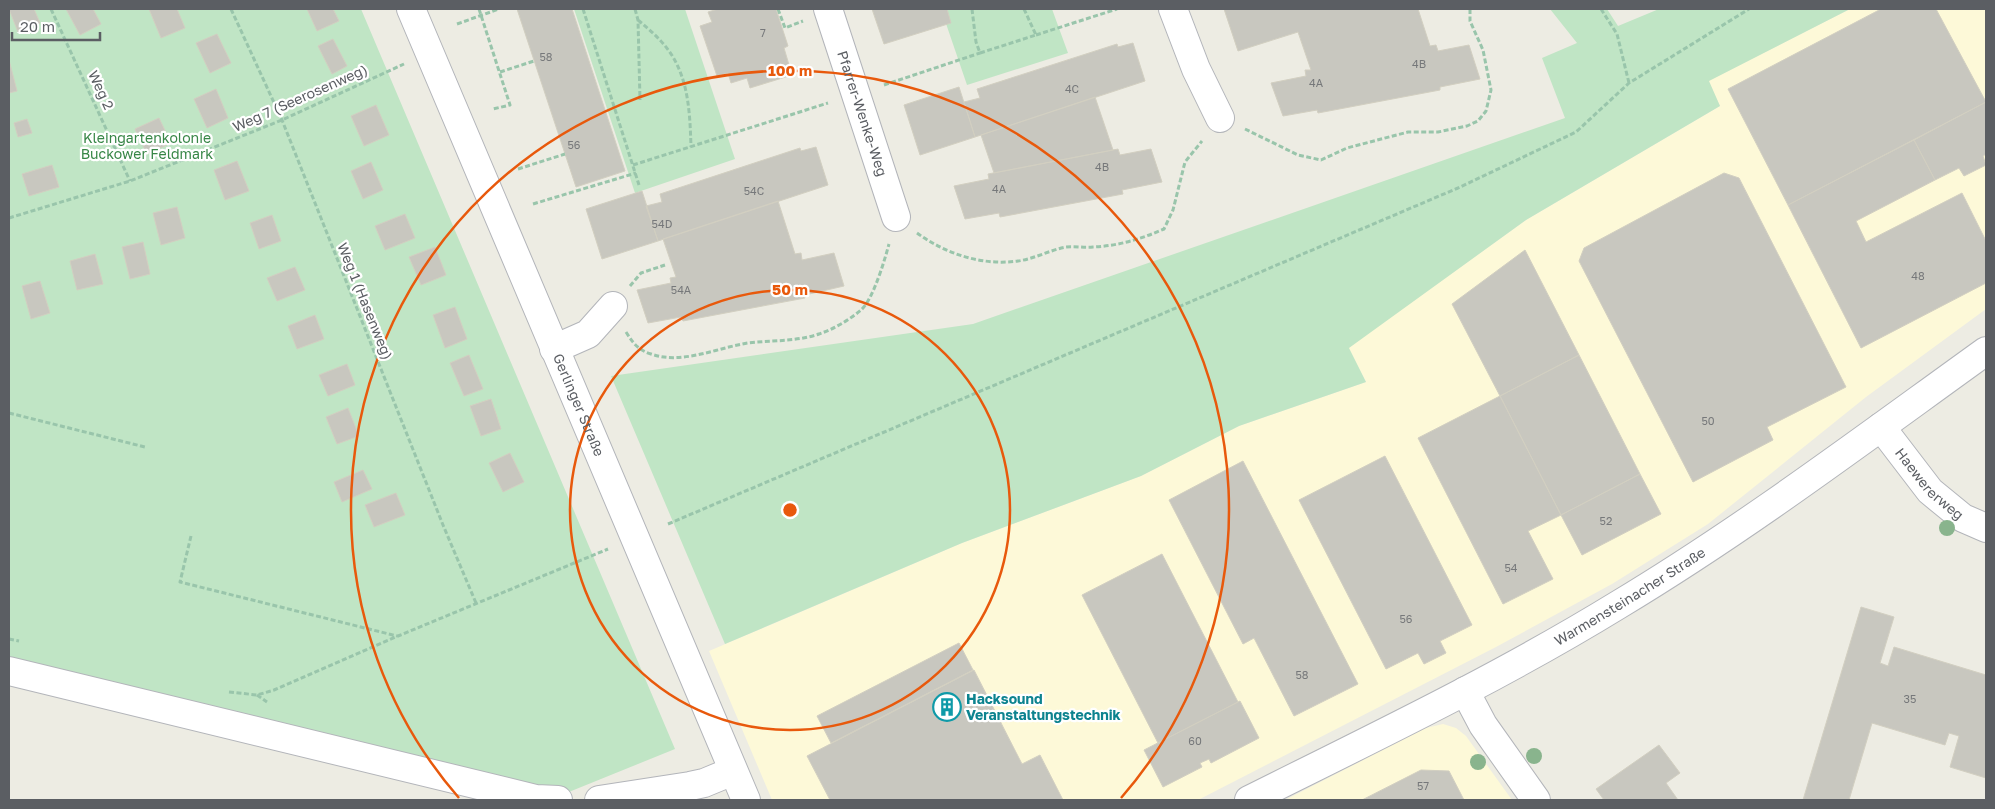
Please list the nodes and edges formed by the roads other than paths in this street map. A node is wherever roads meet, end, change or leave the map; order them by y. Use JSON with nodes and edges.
{"nodes":[{"id":1,"x":411,"y":9,"type":"edge"},
{"id":2,"x":828,"y":9,"type":"edge"},
{"id":3,"x":1173,"y":9,"type":"edge"},
{"id":4,"x":1220,"y":118,"type":"road end"},
{"id":5,"x":896,"y":217,"type":"road end"},
{"id":6,"x":613,"y":306,"type":"road end"},
{"id":7,"x":554,"y":349,"type":"junction"},
{"id":8,"x":1986,"y":351,"type":"edge"},
{"id":9,"x":1881,"y":427,"type":"junction"},
{"id":10,"x":1986,"y":528,"type":"edge"},
{"id":11,"x":9,"y":671,"type":"edge"},
{"id":12,"x":1465,"y":691,"type":"junction"},
{"id":13,"x":734,"y":771,"type":"junction"},
{"id":14,"x":558,"y":800,"type":"edge"},
{"id":15,"x":599,"y":800,"type":"edge"},
{"id":16,"x":746,"y":800,"type":"edge"},
{"id":17,"x":1249,"y":800,"type":"edge"},
{"id":18,"x":1536,"y":800,"type":"edge"}],
"edges":[{"from":1,"to":7,"type":"street","name":"Gerlinger Straße"},
{"from":2,"to":5,"type":"street","name":"Pfarrer-Wenke-Weg"},
{"from":3,"to":4,"type":"street"},
{"from":6,"to":7,"type":"street"},
{"from":7,"to":13,"type":"street","name":"Gerlinger Straße"},
{"from":8,"to":9,"type":"street","name":"Warmensteinacher Straße"},
{"from":9,"to":10,"type":"street","name":"Haewererweg"},
{"from":9,"to":12,"type":"street","name":"Warmensteinacher Straße"},
{"from":11,"to":14,"type":"street"},
{"from":12,"to":17,"type":"street","name":"Warmensteinacher Straße"},
{"from":12,"to":18,"type":"street"},
{"from":13,"to":15,"type":"street"},
{"from":13,"to":16,"type":"street","name":"Gerlinger Straße"}]}
